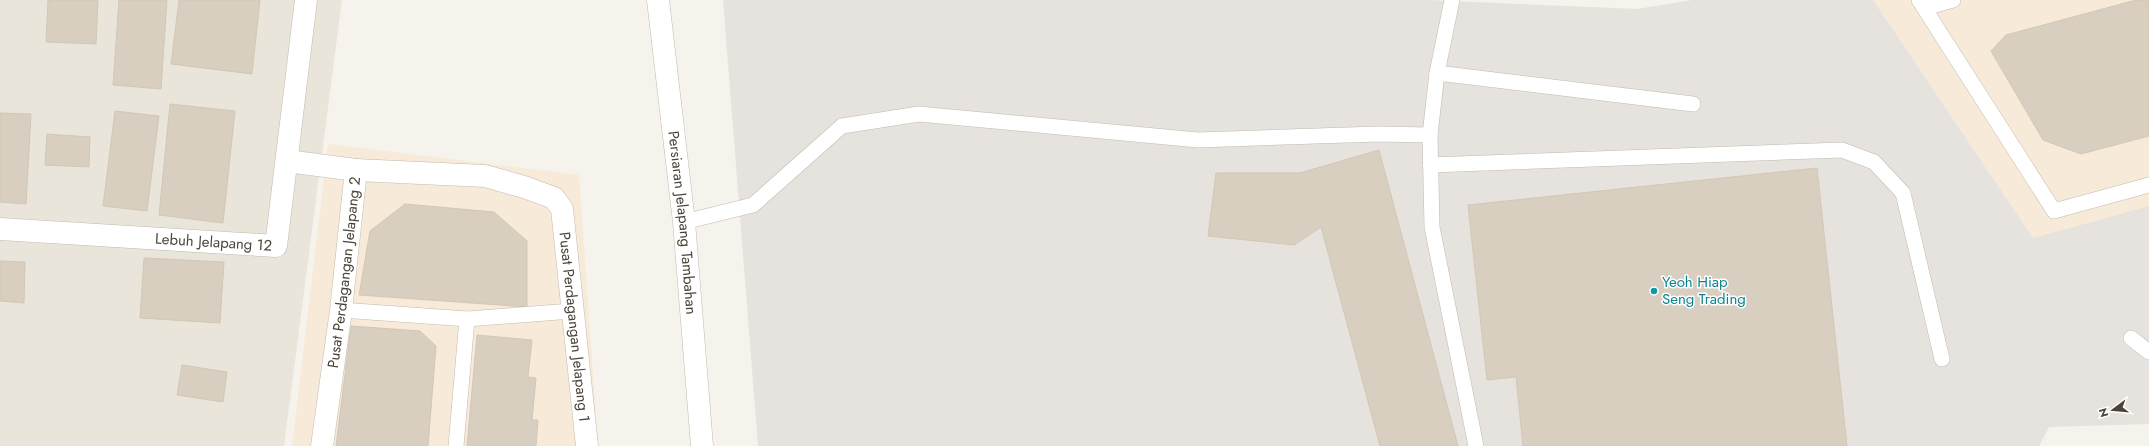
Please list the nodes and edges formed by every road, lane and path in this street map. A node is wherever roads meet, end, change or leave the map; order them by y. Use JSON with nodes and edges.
{"nodes":[{"id":1,"x":306,"y":0,"type":"edge"},
{"id":2,"x":658,"y":0,"type":"edge"},
{"id":3,"x":1452,"y":0,"type":"edge"},
{"id":4,"x":1953,"y":0,"type":"edge"},
{"id":5,"x":1922,"y":4,"type":"edge"},
{"id":6,"x":1437,"y":73,"type":"junction"},
{"id":7,"x":1693,"y":104,"type":"dead end"},
{"id":8,"x":1430,"y":135,"type":"junction"},
{"id":9,"x":287,"y":161,"type":"junction"},
{"id":10,"x":1430,"y":165,"type":"junction"},
{"id":11,"x":356,"y":170,"type":"junction"},
{"id":12,"x":2149,"y":185,"type":"edge"},
{"id":13,"x":562,"y":209,"type":"joint"},
{"id":14,"x":684,"y":222,"type":"junction"},
{"id":15,"x":0,"y":229,"type":"edge"},
{"id":16,"x":342,"y":310,"type":"junction"},
{"id":17,"x":572,"y":311,"type":"junction"},
{"id":18,"x":467,"y":318,"type":"junction"},
{"id":19,"x":2131,"y":338,"type":"dead end"},
{"id":20,"x":2149,"y":352,"type":"edge"},
{"id":21,"x":1942,"y":359,"type":"dead end"},
{"id":22,"x":322,"y":446,"type":"edge"},
{"id":23,"x":456,"y":446,"type":"edge"},
{"id":24,"x":587,"y":446,"type":"edge"},
{"id":25,"x":702,"y":446,"type":"edge"},
{"id":26,"x":1476,"y":446,"type":"edge"}],
"edges":[{"from":1,"to":9,"type":"street","name":"Lebuh Jelapang 12"},
{"from":2,"to":14,"type":"street","name":"Persiaran Jelapang Tambahan"},
{"from":3,"to":6,"type":"lane"},
{"from":4,"to":5,"type":"lane"},
{"from":5,"to":12,"type":"lane"},
{"from":6,"to":7,"type":"lane"},
{"from":6,"to":8,"type":"lane"},
{"from":8,"to":10,"type":"lane"},
{"from":8,"to":14,"type":"lane"},
{"from":9,"to":11,"type":"street"},
{"from":9,"to":15,"type":"street","name":"Lebuh Jelapang 12"},
{"from":10,"to":21,"type":"lane"},
{"from":10,"to":26,"type":"lane"},
{"from":11,"to":13,"type":"street","name":"Pusat Perdagangan Jelapang 2"},
{"from":11,"to":16,"type":"street","name":"Pusat Perdagangan Jelapang 2"},
{"from":13,"to":17,"type":"street","name":"Pusat Perdagangan Jelapang 1"},
{"from":14,"to":25,"type":"street","name":"Persiaran Jelapang Tambahan"},
{"from":16,"to":18,"type":"lane"},
{"from":16,"to":22,"type":"street","name":"Pusat Perdagangan Jelapang 2"},
{"from":17,"to":18,"type":"lane"},
{"from":17,"to":24,"type":"street","name":"Pusat Perdagangan Jelapang 1"},
{"from":18,"to":23,"type":"lane"},
{"from":19,"to":20,"type":"lane"}]}
